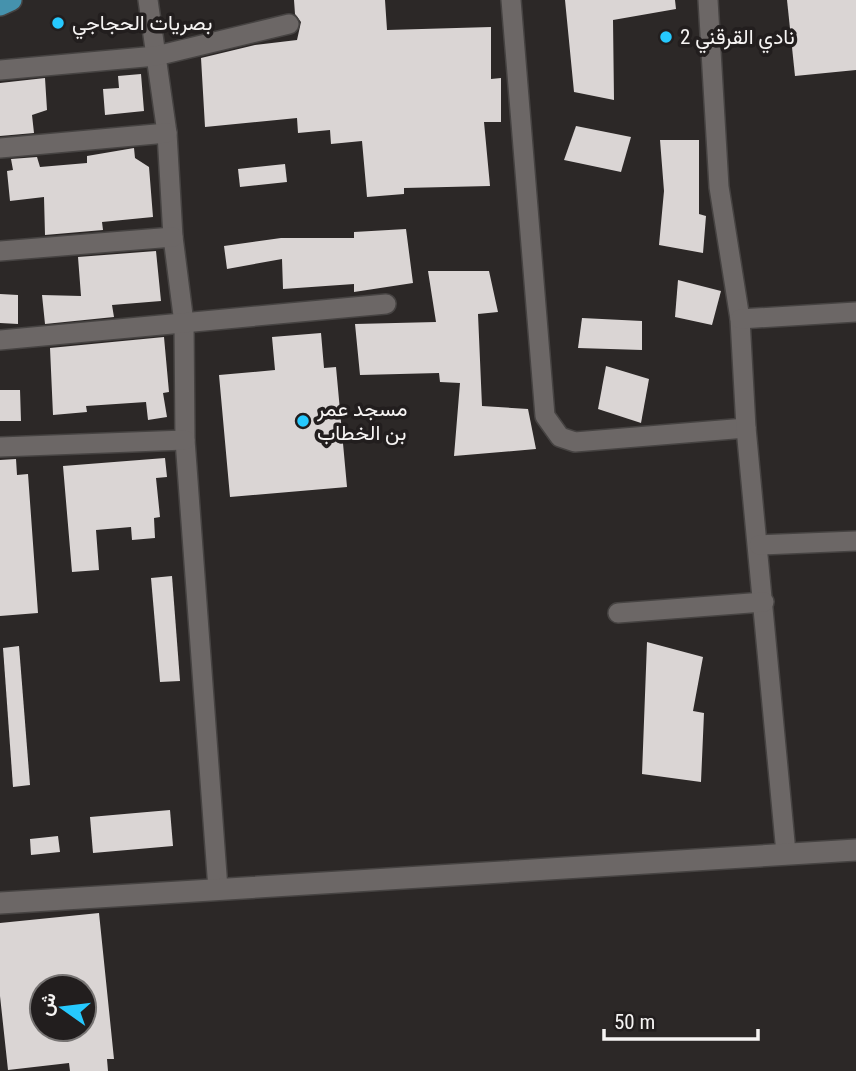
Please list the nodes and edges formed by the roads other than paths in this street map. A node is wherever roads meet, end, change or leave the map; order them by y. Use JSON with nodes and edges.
{"nodes":[{"id":1,"x":11,"y":0,"type":"edge"},
{"id":2,"x":148,"y":0,"type":"edge"},
{"id":3,"x":511,"y":0,"type":"edge"},
{"id":4,"x":709,"y":0,"type":"edge"},
{"id":5,"x":0,"y":5,"type":"edge"},
{"id":6,"x":289,"y":24,"type":"dead end"},
{"id":7,"x":156,"y":56,"type":"junction"},
{"id":8,"x":0,"y":70,"type":"edge"},
{"id":9,"x":167,"y":134,"type":"junction"},
{"id":10,"x":0,"y":148,"type":"edge"},
{"id":11,"x":173,"y":237,"type":"junction"},
{"id":12,"x":0,"y":251,"type":"edge"},
{"id":13,"x":386,"y":304,"type":"dead end"},
{"id":14,"x":856,"y":312,"type":"edge"},
{"id":15,"x":740,"y":319,"type":"junction"},
{"id":16,"x":184,"y":323,"type":"junction"},
{"id":17,"x":0,"y":340,"type":"edge"},
{"id":18,"x":746,"y":428,"type":"junction"},
{"id":19,"x":185,"y":440,"type":"junction"},
{"id":20,"x":0,"y":447,"type":"edge"},
{"id":21,"x":856,"y":541,"type":"edge"},
{"id":22,"x":759,"y":545,"type":"junction"},
{"id":23,"x":764,"y":602,"type":"junction"},
{"id":24,"x":618,"y":613,"type":"dead end"},
{"id":25,"x":856,"y":850,"type":"edge"},
{"id":26,"x":786,"y":853,"type":"junction"},
{"id":27,"x":218,"y":889,"type":"junction"},
{"id":28,"x":0,"y":903,"type":"edge"}],
"edges":[{"from":1,"to":5,"type":"main road"},
{"from":2,"to":7,"type":"street"},
{"from":3,"to":18,"type":"street"},
{"from":4,"to":15,"type":"street"},
{"from":6,"to":7,"type":"street"},
{"from":7,"to":8,"type":"street"},
{"from":7,"to":9,"type":"street"},
{"from":9,"to":10,"type":"street"},
{"from":9,"to":11,"type":"street"},
{"from":11,"to":12,"type":"street"},
{"from":11,"to":16,"type":"street"},
{"from":13,"to":16,"type":"street"},
{"from":14,"to":15,"type":"street"},
{"from":15,"to":18,"type":"street"},
{"from":16,"to":17,"type":"street"},
{"from":16,"to":19,"type":"street"},
{"from":18,"to":22,"type":"street"},
{"from":19,"to":20,"type":"street"},
{"from":19,"to":27,"type":"street"},
{"from":21,"to":22,"type":"street"},
{"from":22,"to":23,"type":"street"},
{"from":23,"to":24,"type":"street"},
{"from":23,"to":26,"type":"street"},
{"from":25,"to":26,"type":"street"},
{"from":26,"to":27,"type":"street"},
{"from":27,"to":28,"type":"street"}]}
